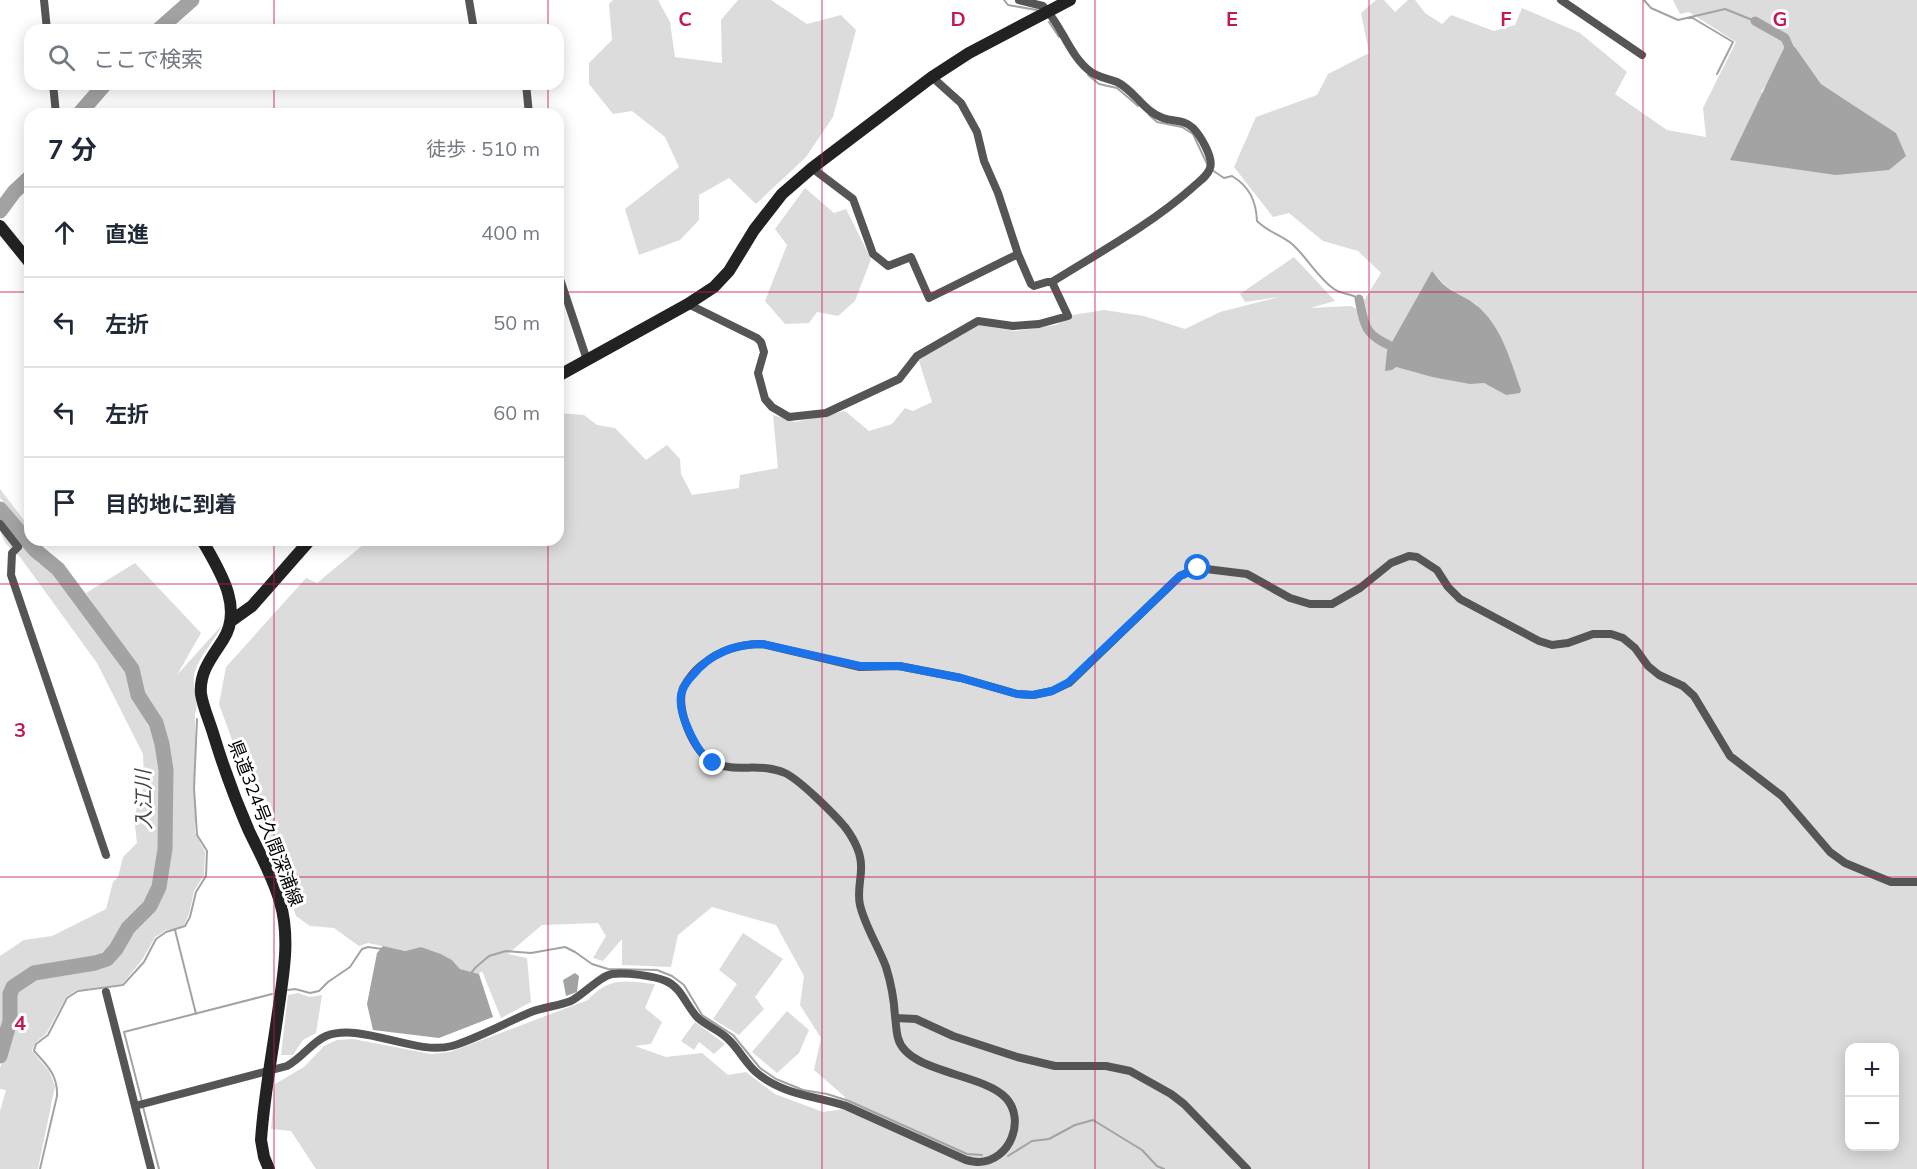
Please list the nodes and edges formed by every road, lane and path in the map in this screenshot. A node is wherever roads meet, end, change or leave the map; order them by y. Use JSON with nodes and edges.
{"nodes":[{"id":1,"x":44,"y":0,"type":"edge"},
{"id":2,"x":469,"y":0,"type":"edge"},
{"id":3,"x":1018,"y":0,"type":"edge"},
{"id":4,"x":1070,"y":0,"type":"edge"},
{"id":5,"x":1560,"y":0,"type":"edge"},
{"id":6,"x":1029,"y":2,"type":"edge"},
{"id":7,"x":1049,"y":11,"type":"junction"},
{"id":8,"x":46,"y":24,"type":"edge"},
{"id":9,"x":473,"y":24,"type":"edge"},
{"id":10,"x":1642,"y":56,"type":"dead end"},
{"id":11,"x":932,"y":76,"type":"junction"},
{"id":12,"x":54,"y":90,"type":"edge"},
{"id":13,"x":527,"y":90,"type":"edge"},
{"id":14,"x":55,"y":108,"type":"edge"},
{"id":15,"x":528,"y":108,"type":"edge"},
{"id":16,"x":813,"y":168,"type":"junction"},
{"id":17,"x":2,"y":228,"type":"edge"},
{"id":18,"x":1018,"y":254,"type":"junction"},
{"id":19,"x":24,"y":256,"type":"edge"},
{"id":20,"x":1052,"y":282,"type":"junction"},
{"id":21,"x":564,"y":291,"type":"edge"},
{"id":22,"x":688,"y":304,"type":"junction"},
{"id":23,"x":587,"y":360,"type":"junction"},
{"id":24,"x":564,"y":373,"type":"edge"},
{"id":25,"x":0,"y":524,"type":"edge"},
{"id":26,"x":205,"y":546,"type":"edge"},
{"id":27,"x":305,"y":546,"type":"edge"},
{"id":28,"x":231,"y":621,"type":"junction"},
{"id":29,"x":106,"y":855,"type":"dead end"},
{"id":30,"x":1917,"y":882,"type":"edge"},
{"id":31,"x":106,"y":992,"type":"dead end"},
{"id":32,"x":896,"y":1018,"type":"junction"},
{"id":33,"x":269,"y":1072,"type":"junction"},
{"id":34,"x":135,"y":1106,"type":"junction"},
{"id":35,"x":152,"y":1169,"type":"edge"},
{"id":36,"x":269,"y":1169,"type":"edge"},
{"id":37,"x":1247,"y":1169,"type":"edge"}],
"edges":[{"from":1,"to":8,"type":"street"},
{"from":2,"to":9,"type":"street"},
{"from":3,"to":6,"type":"street"},
{"from":4,"to":7,"type":"street"},
{"from":5,"to":10,"type":"street"},
{"from":6,"to":7,"type":"street"},
{"from":7,"to":11,"type":"street"},
{"from":7,"to":20,"type":"street"},
{"from":11,"to":16,"type":"street"},
{"from":11,"to":18,"type":"street"},
{"from":12,"to":14,"type":"street"},
{"from":13,"to":15,"type":"street"},
{"from":16,"to":18,"type":"street"},
{"from":16,"to":22,"type":"street"},
{"from":17,"to":19,"type":"street"},
{"from":18,"to":20,"type":"street"},
{"from":20,"to":22,"type":"street"},
{"from":21,"to":23,"type":"street"},
{"from":22,"to":23,"type":"street"},
{"from":23,"to":24,"type":"street"},
{"from":25,"to":29,"type":"street"},
{"from":26,"to":28,"type":"street"},
{"from":27,"to":28,"type":"street"},
{"from":28,"to":33,"type":"street","name":"県道324号久間深浦線"},
{"from":30,"to":32,"type":"street"},
{"from":31,"to":34,"type":"street"},
{"from":32,"to":33,"type":"street"},
{"from":32,"to":37,"type":"street"},
{"from":33,"to":34,"type":"street"},
{"from":33,"to":36,"type":"street","name":"県道324号久間深浦線"},
{"from":34,"to":35,"type":"street"}]}
